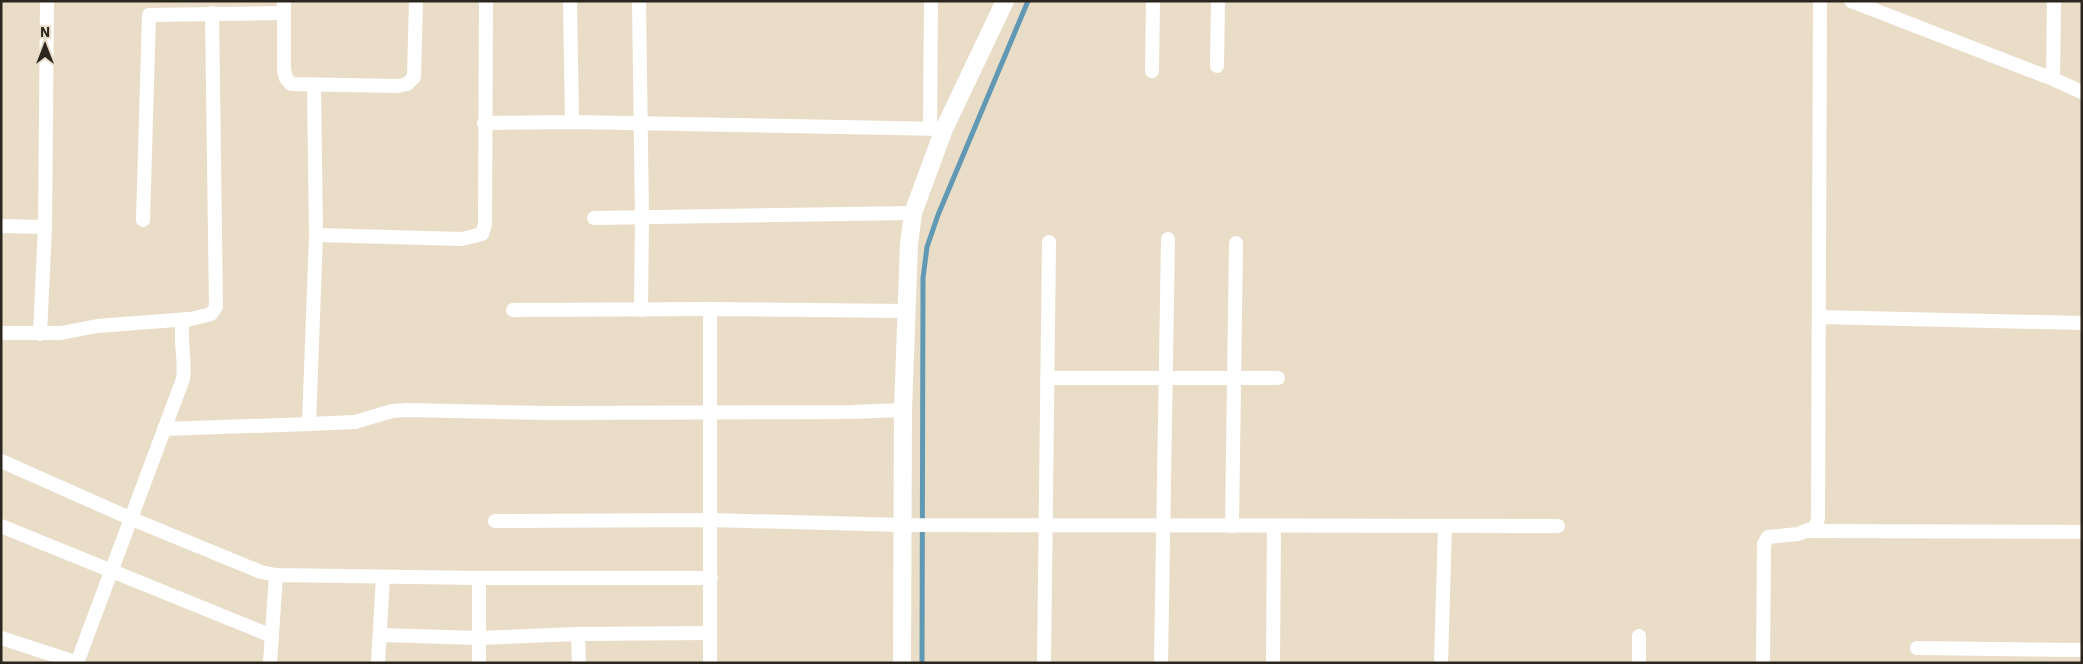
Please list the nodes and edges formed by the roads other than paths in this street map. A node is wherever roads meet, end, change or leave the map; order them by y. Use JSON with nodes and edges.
{"nodes":[{"id":1,"x":47,"y":1,"type":"edge"},
{"id":2,"x":416,"y":1,"type":"edge"},
{"id":3,"x":486,"y":1,"type":"edge"},
{"id":4,"x":570,"y":1,"type":"edge"},
{"id":5,"x":639,"y":1,"type":"edge"},
{"id":6,"x":931,"y":1,"type":"edge"},
{"id":7,"x":1005,"y":1,"type":"edge"},
{"id":8,"x":1153,"y":1,"type":"edge"},
{"id":9,"x":1218,"y":1,"type":"edge"},
{"id":10,"x":1820,"y":1,"type":"edge"},
{"id":11,"x":1851,"y":1,"type":"edge"},
{"id":12,"x":2054,"y":1,"type":"edge"},
{"id":13,"x":283,"y":7,"type":"edge"},
{"id":14,"x":149,"y":8,"type":"edge"},
{"id":15,"x":212,"y":13,"type":"junction"},
{"id":16,"x":1217,"y":66,"type":"dead end"},
{"id":17,"x":1152,"y":71,"type":"dead end"},
{"id":18,"x":2053,"y":79,"type":"junction"},
{"id":19,"x":314,"y":86,"type":"junction"},
{"id":20,"x":2082,"y":92,"type":"edge"},
{"id":21,"x":572,"y":122,"type":"junction"},
{"id":22,"x":484,"y":124,"type":"junction"},
{"id":23,"x":640,"y":124,"type":"junction"},
{"id":24,"x":937,"y":128,"type":"junction"},
{"id":25,"x":913,"y":213,"type":"junction"},
{"id":26,"x":642,"y":217,"type":"junction"},
{"id":27,"x":594,"y":218,"type":"dead end"},
{"id":28,"x":143,"y":220,"type":"dead end"},
{"id":29,"x":1,"y":226,"type":"edge"},
{"id":30,"x":45,"y":228,"type":"junction"},
{"id":31,"x":316,"y":235,"type":"junction"},
{"id":32,"x":1168,"y":239,"type":"dead end"},
{"id":33,"x":1049,"y":242,"type":"dead end"},
{"id":34,"x":1236,"y":243,"type":"dead end"},
{"id":35,"x":710,"y":309,"type":"junction"},
{"id":36,"x":513,"y":310,"type":"dead end"},
{"id":37,"x":641,"y":310,"type":"junction"},
{"id":38,"x":906,"y":311,"type":"junction"},
{"id":39,"x":1819,"y":317,"type":"junction"},
{"id":40,"x":188,"y":318,"type":"junction"},
{"id":41,"x":2082,"y":323,"type":"edge"},
{"id":42,"x":1,"y":333,"type":"edge"},
{"id":43,"x":40,"y":334,"type":"junction"},
{"id":44,"x":1047,"y":378,"type":"junction"},
{"id":45,"x":1278,"y":378,"type":"dead end"},
{"id":46,"x":1234,"y":379,"type":"junction"},
{"id":47,"x":1166,"y":380,"type":"junction"},
{"id":48,"x":903,"y":410,"type":"junction"},
{"id":49,"x":711,"y":412,"type":"junction"},
{"id":50,"x":309,"y":424,"type":"junction"},
{"id":51,"x":164,"y":429,"type":"junction"},
{"id":52,"x":1,"y":461,"type":"edge"},
{"id":53,"x":132,"y":519,"type":"junction"},
{"id":54,"x":710,"y":520,"type":"junction"},
{"id":55,"x":495,"y":521,"type":"dead end"},
{"id":56,"x":903,"y":525,"type":"junction"},
{"id":57,"x":1046,"y":525,"type":"junction"},
{"id":58,"x":1,"y":526,"type":"edge"},
{"id":59,"x":1163,"y":526,"type":"junction"},
{"id":60,"x":1232,"y":526,"type":"junction"},
{"id":61,"x":1274,"y":526,"type":"junction"},
{"id":62,"x":1445,"y":526,"type":"junction"},
{"id":63,"x":1558,"y":526,"type":"dead end"},
{"id":64,"x":1810,"y":531,"type":"junction"},
{"id":65,"x":2082,"y":532,"type":"edge"},
{"id":66,"x":111,"y":570,"type":"junction"},
{"id":67,"x":276,"y":575,"type":"junction"},
{"id":68,"x":383,"y":577,"type":"junction"},
{"id":69,"x":479,"y":578,"type":"junction"},
{"id":70,"x":711,"y":578,"type":"junction"},
{"id":71,"x":710,"y":633,"type":"junction"},
{"id":72,"x":578,"y":634,"type":"junction"},
{"id":73,"x":272,"y":636,"type":"junction"},
{"id":74,"x":380,"y":636,"type":"junction"},
{"id":75,"x":1639,"y":636,"type":"dead end"},
{"id":76,"x":1,"y":638,"type":"edge"},
{"id":77,"x":479,"y":638,"type":"junction"},
{"id":78,"x":1917,"y":648,"type":"dead end"},
{"id":79,"x":2082,"y":650,"type":"edge"},
{"id":80,"x":77,"y":663,"type":"edge"},
{"id":81,"x":270,"y":663,"type":"edge"},
{"id":82,"x":378,"y":663,"type":"edge"},
{"id":83,"x":479,"y":663,"type":"edge"},
{"id":84,"x":579,"y":663,"type":"edge"},
{"id":85,"x":710,"y":663,"type":"edge"},
{"id":86,"x":902,"y":663,"type":"edge"},
{"id":87,"x":1044,"y":663,"type":"edge"},
{"id":88,"x":1161,"y":663,"type":"edge"},
{"id":89,"x":1273,"y":663,"type":"edge"},
{"id":90,"x":1441,"y":663,"type":"edge"},
{"id":91,"x":1639,"y":663,"type":"edge"},
{"id":92,"x":1763,"y":663,"type":"edge"}],
"edges":[{"from":1,"to":30,"type":"street"},
{"from":2,"to":19,"type":"street"},
{"from":3,"to":22,"type":"street"},
{"from":4,"to":21,"type":"street"},
{"from":5,"to":23,"type":"street"},
{"from":6,"to":24,"type":"street"},
{"from":7,"to":24,"type":"street"},
{"from":8,"to":17,"type":"street"},
{"from":9,"to":16,"type":"street"},
{"from":10,"to":39,"type":"street"},
{"from":11,"to":18,"type":"street"},
{"from":12,"to":18,"type":"street"},
{"from":13,"to":15,"type":"street"},
{"from":13,"to":19,"type":"street"},
{"from":14,"to":15,"type":"street"},
{"from":14,"to":28,"type":"street"},
{"from":15,"to":40,"type":"street"},
{"from":18,"to":20,"type":"street"},
{"from":19,"to":31,"type":"street"},
{"from":21,"to":22,"type":"street"},
{"from":21,"to":23,"type":"street"},
{"from":22,"to":31,"type":"street"},
{"from":23,"to":24,"type":"street"},
{"from":23,"to":26,"type":"street"},
{"from":24,"to":25,"type":"street"},
{"from":25,"to":26,"type":"street"},
{"from":25,"to":38,"type":"street"},
{"from":26,"to":27,"type":"street"},
{"from":26,"to":37,"type":"street"},
{"from":29,"to":30,"type":"street"},
{"from":30,"to":43,"type":"street"},
{"from":31,"to":50,"type":"street"},
{"from":32,"to":47,"type":"street"},
{"from":33,"to":44,"type":"street"},
{"from":34,"to":46,"type":"street"},
{"from":35,"to":37,"type":"street"},
{"from":35,"to":38,"type":"street"},
{"from":35,"to":49,"type":"street"},
{"from":36,"to":37,"type":"street"},
{"from":38,"to":48,"type":"street"},
{"from":39,"to":41,"type":"street"},
{"from":39,"to":64,"type":"street"},
{"from":40,"to":43,"type":"street"},
{"from":40,"to":51,"type":"street"},
{"from":42,"to":43,"type":"street"},
{"from":44,"to":47,"type":"street"},
{"from":44,"to":57,"type":"street"},
{"from":45,"to":46,"type":"street"},
{"from":46,"to":47,"type":"street"},
{"from":46,"to":60,"type":"street"},
{"from":47,"to":59,"type":"street"},
{"from":48,"to":49,"type":"street"},
{"from":48,"to":56,"type":"street"},
{"from":49,"to":50,"type":"street"},
{"from":49,"to":54,"type":"street"},
{"from":50,"to":51,"type":"street"},
{"from":51,"to":53,"type":"street"},
{"from":52,"to":53,"type":"street"},
{"from":53,"to":66,"type":"street"},
{"from":53,"to":67,"type":"street"},
{"from":54,"to":55,"type":"street"},
{"from":54,"to":56,"type":"street"},
{"from":54,"to":70,"type":"street"},
{"from":56,"to":57,"type":"street"},
{"from":56,"to":86,"type":"street"},
{"from":57,"to":59,"type":"street"},
{"from":57,"to":87,"type":"street"},
{"from":58,"to":66,"type":"street"},
{"from":59,"to":60,"type":"street"},
{"from":59,"to":88,"type":"street"},
{"from":60,"to":61,"type":"street"},
{"from":61,"to":62,"type":"street"},
{"from":61,"to":89,"type":"street"},
{"from":62,"to":63,"type":"street"},
{"from":62,"to":90,"type":"street"},
{"from":64,"to":65,"type":"street"},
{"from":64,"to":92,"type":"street"},
{"from":66,"to":73,"type":"street"},
{"from":66,"to":80,"type":"street"},
{"from":67,"to":68,"type":"street"},
{"from":67,"to":73,"type":"street"},
{"from":68,"to":69,"type":"street"},
{"from":68,"to":74,"type":"street"},
{"from":69,"to":70,"type":"street"},
{"from":69,"to":77,"type":"street"},
{"from":70,"to":71,"type":"street"},
{"from":71,"to":72,"type":"street"},
{"from":71,"to":85,"type":"street"},
{"from":72,"to":77,"type":"street"},
{"from":72,"to":84,"type":"street"},
{"from":73,"to":81,"type":"street"},
{"from":74,"to":77,"type":"street"},
{"from":74,"to":82,"type":"street"},
{"from":75,"to":91,"type":"street"},
{"from":76,"to":80,"type":"street"},
{"from":77,"to":83,"type":"street"},
{"from":78,"to":79,"type":"street"}]}
